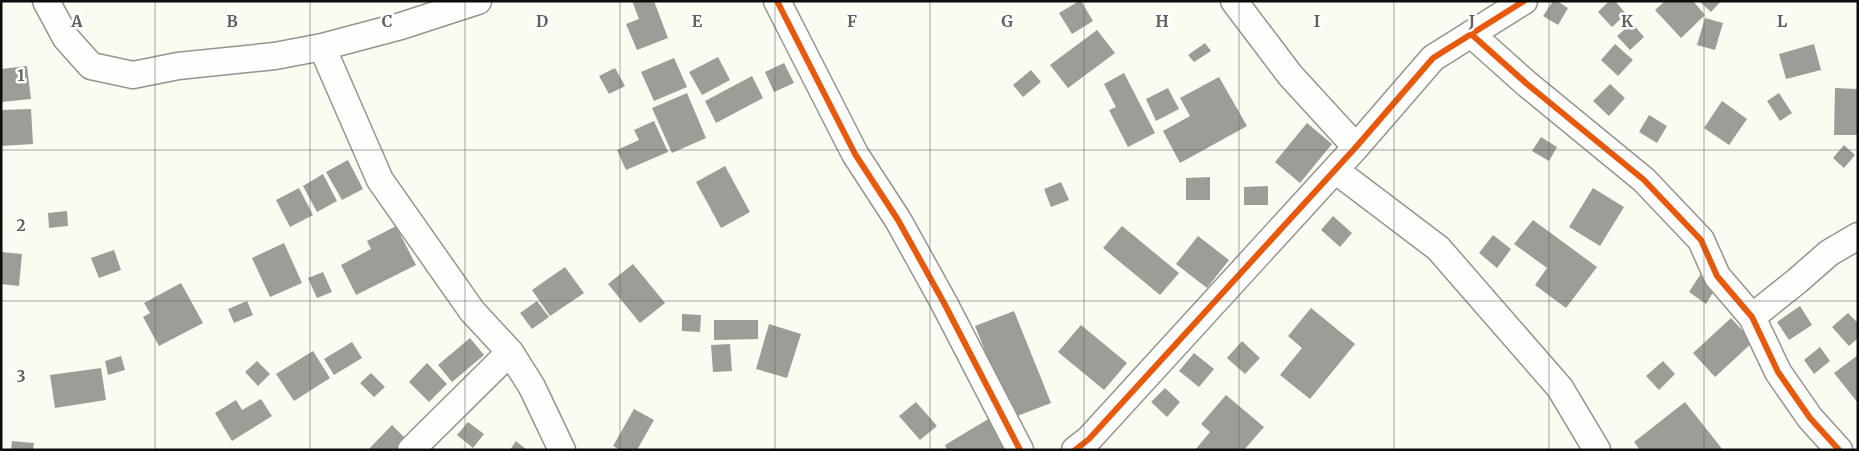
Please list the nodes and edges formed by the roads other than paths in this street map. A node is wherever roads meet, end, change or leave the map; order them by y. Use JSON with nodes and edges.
{"nodes":[{"id":1,"x":46,"y":1,"type":"edge"},
{"id":2,"x":478,"y":1,"type":"edge"},
{"id":3,"x":777,"y":1,"type":"edge"},
{"id":4,"x":1234,"y":1,"type":"edge"},
{"id":5,"x":1524,"y":1,"type":"edge"},
{"id":6,"x":1471,"y":34,"type":"junction"},
{"id":7,"x":322,"y":47,"type":"junction"},
{"id":8,"x":1356,"y":147,"type":"junction"},
{"id":9,"x":1335,"y":170,"type":"junction"},
{"id":10,"x":1858,"y":236,"type":"edge"},
{"id":11,"x":1752,"y":317,"type":"junction"},
{"id":12,"x":510,"y":352,"type":"junction"},
{"id":13,"x":411,"y":450,"type":"edge"},
{"id":14,"x":562,"y":450,"type":"edge"},
{"id":15,"x":1020,"y":450,"type":"edge"},
{"id":16,"x":1075,"y":450,"type":"edge"},
{"id":17,"x":1598,"y":450,"type":"edge"},
{"id":18,"x":1839,"y":450,"type":"edge"}],
"edges":[{"from":1,"to":7,"type":"street"},
{"from":2,"to":7,"type":"street"},
{"from":3,"to":15,"type":"street"},
{"from":4,"to":8,"type":"street"},
{"from":5,"to":6,"type":"street"},
{"from":6,"to":8,"type":"street"},
{"from":6,"to":11,"type":"street"},
{"from":7,"to":12,"type":"street"},
{"from":8,"to":9,"type":"street"},
{"from":9,"to":16,"type":"street"},
{"from":9,"to":17,"type":"street"},
{"from":10,"to":11,"type":"street"},
{"from":11,"to":18,"type":"street"},
{"from":12,"to":13,"type":"street"},
{"from":12,"to":14,"type":"street"}]}
